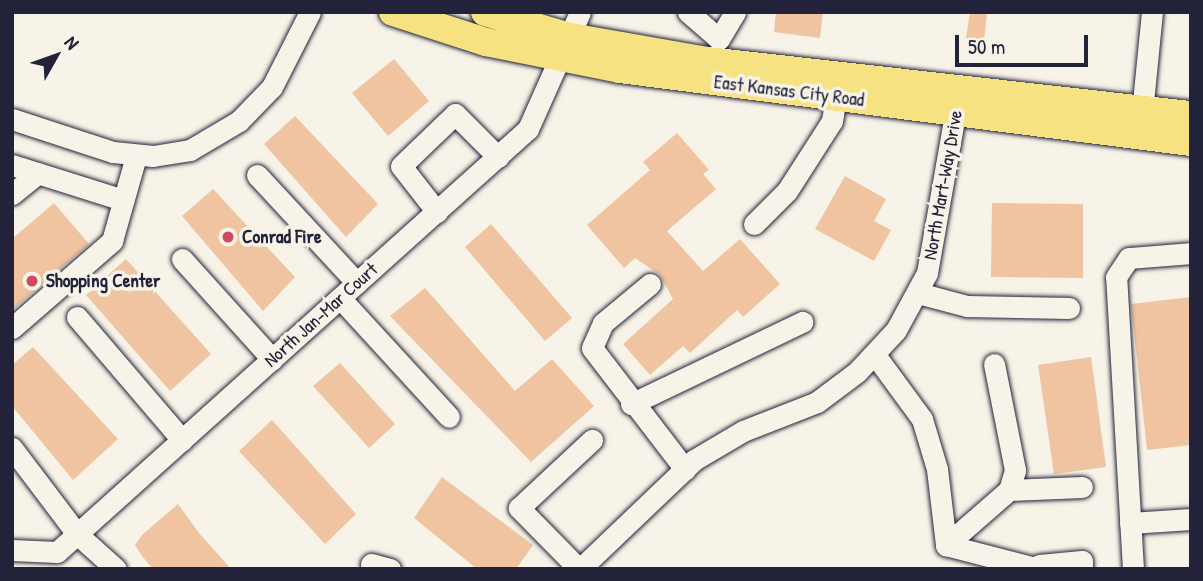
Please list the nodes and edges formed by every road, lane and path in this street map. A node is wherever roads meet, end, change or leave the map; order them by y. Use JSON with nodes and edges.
{"nodes":[{"id":1,"x":310,"y":12,"type":"edge"},
{"id":2,"x":393,"y":12,"type":"edge"},
{"id":3,"x":485,"y":12,"type":"edge"},
{"id":4,"x":688,"y":12,"type":"edge"},
{"id":5,"x":735,"y":12,"type":"edge"},
{"id":6,"x":1152,"y":12,"type":"edge"},
{"id":7,"x":571,"y":36,"type":"edge"},
{"id":8,"x":718,"y":50,"type":"junction"},
{"id":9,"x":836,"y":96,"type":"junction"},
{"id":10,"x":957,"y":101,"type":"junction"},
{"id":11,"x":1191,"y":114,"type":"edge"},
{"id":12,"x":12,"y":119,"type":"edge"},
{"id":13,"x":1141,"y":124,"type":"junction"},
{"id":14,"x":1191,"y":142,"type":"edge"},
{"id":15,"x":136,"y":156,"type":"junction"},
{"id":16,"x":498,"y":157,"type":"junction"},
{"id":17,"x":12,"y":165,"type":"edge"},
{"id":18,"x":38,"y":173,"type":"junction"},
{"id":19,"x":257,"y":174,"type":"dead end"},
{"id":20,"x":12,"y":194,"type":"edge"},
{"id":21,"x":123,"y":200,"type":"junction"},
{"id":22,"x":437,"y":212,"type":"junction"},
{"id":23,"x":754,"y":224,"type":"dead end"},
{"id":24,"x":1191,"y":253,"type":"edge"},
{"id":25,"x":182,"y":259,"type":"dead end"},
{"id":26,"x":356,"y":283,"type":"junction"},
{"id":27,"x":650,"y":284,"type":"dead end"},
{"id":28,"x":918,"y":293,"type":"junction"},
{"id":29,"x":340,"y":298,"type":"junction"},
{"id":30,"x":1069,"y":309,"type":"dead end"},
{"id":31,"x":77,"y":317,"type":"dead end"},
{"id":32,"x":802,"y":322,"type":"dead end"},
{"id":33,"x":12,"y":328,"type":"edge"},
{"id":34,"x":875,"y":355,"type":"junction"},
{"id":35,"x":272,"y":359,"type":"junction"},
{"id":36,"x":994,"y":364,"type":"dead end"},
{"id":37,"x":631,"y":404,"type":"junction"},
{"id":38,"x":449,"y":418,"type":"dead end"},
{"id":39,"x":182,"y":440,"type":"junction"},
{"id":40,"x":592,"y":440,"type":"dead end"},
{"id":41,"x":12,"y":449,"type":"edge"},
{"id":42,"x":684,"y":469,"type":"junction"},
{"id":43,"x":1082,"y":487,"type":"dead end"},
{"id":44,"x":1009,"y":490,"type":"junction"},
{"id":45,"x":1191,"y":519,"type":"edge"},
{"id":46,"x":1130,"y":523,"type":"junction"},
{"id":47,"x":77,"y":534,"type":"junction"},
{"id":48,"x":946,"y":545,"type":"junction"},
{"id":49,"x":12,"y":550,"type":"edge"},
{"id":50,"x":56,"y":560,"type":"edge"},
{"id":51,"x":1039,"y":567,"type":"edge"},
{"id":52,"x":116,"y":569,"type":"edge"},
{"id":53,"x":579,"y":569,"type":"edge"},
{"id":54,"x":1082,"y":569,"type":"edge"},
{"id":55,"x":1133,"y":569,"type":"edge"}],
"edges":[{"from":1,"to":15,"type":"street"},
{"from":2,"to":7,"type":"main road","name":"East Kansas City Road"},
{"from":3,"to":7,"type":"main road","name":"East Kansas City Road"},
{"from":4,"to":8,"type":"street"},
{"from":5,"to":8,"type":"street"},
{"from":6,"to":13,"type":"street"},
{"from":7,"to":8,"type":"main road","name":"East Kansas City Road"},
{"from":7,"to":9,"type":"main road","name":"East Kansas City Road"},
{"from":7,"to":16,"type":"street","name":"North Jan-Mar Court"},
{"from":8,"to":10,"type":"main road","name":"East Kansas City Road"},
{"from":9,"to":10,"type":"main road","name":"East Kansas City Road"},
{"from":9,"to":23,"type":"street"},
{"from":10,"to":13,"type":"main road","name":"East Kansas City Road"},
{"from":10,"to":28,"type":"street","name":"North Mart-Way Drive"},
{"from":11,"to":13,"type":"main road","name":"East Kansas City Road"},
{"from":12,"to":15,"type":"street"},
{"from":13,"to":14,"type":"main road","name":"East Kansas City Road"},
{"from":15,"to":21,"type":"street"},
{"from":16,"to":22,"type":"street","name":"North Jan-Mar Court"},
{"from":16,"to":22,"type":"street"},
{"from":17,"to":18,"type":"street"},
{"from":18,"to":20,"type":"street"},
{"from":18,"to":21,"type":"street"},
{"from":19,"to":26,"type":"street"},
{"from":21,"to":33,"type":"street"},
{"from":22,"to":26,"type":"street","name":"North Jan-Mar Court"},
{"from":24,"to":46,"type":"street"},
{"from":25,"to":35,"type":"street"},
{"from":26,"to":29,"type":"street","name":"North Jan-Mar Court"},
{"from":27,"to":37,"type":"street"},
{"from":28,"to":30,"type":"street"},
{"from":28,"to":34,"type":"street","name":"North Mart-Way Drive"},
{"from":29,"to":35,"type":"street","name":"North Jan-Mar Court"},
{"from":29,"to":38,"type":"street"},
{"from":31,"to":39,"type":"street"},
{"from":32,"to":37,"type":"street"},
{"from":34,"to":42,"type":"street","name":"North Mart-Way Drive"},
{"from":34,"to":48,"type":"street"},
{"from":35,"to":39,"type":"street","name":"North Jan-Mar Court"},
{"from":36,"to":44,"type":"street"},
{"from":37,"to":42,"type":"street"},
{"from":39,"to":47,"type":"street","name":"North Jan-Mar Court"},
{"from":40,"to":53,"type":"street"},
{"from":41,"to":47,"type":"street"},
{"from":42,"to":53,"type":"street","name":"North Mart-Way Drive"},
{"from":43,"to":44,"type":"street"},
{"from":44,"to":48,"type":"street"},
{"from":45,"to":46,"type":"street"},
{"from":46,"to":55,"type":"street"},
{"from":47,"to":50,"type":"street","name":"North Jan-Mar Court"},
{"from":47,"to":52,"type":"street"},
{"from":48,"to":51,"type":"street"},
{"from":49,"to":50,"type":"street"},
{"from":51,"to":54,"type":"street"}]}
